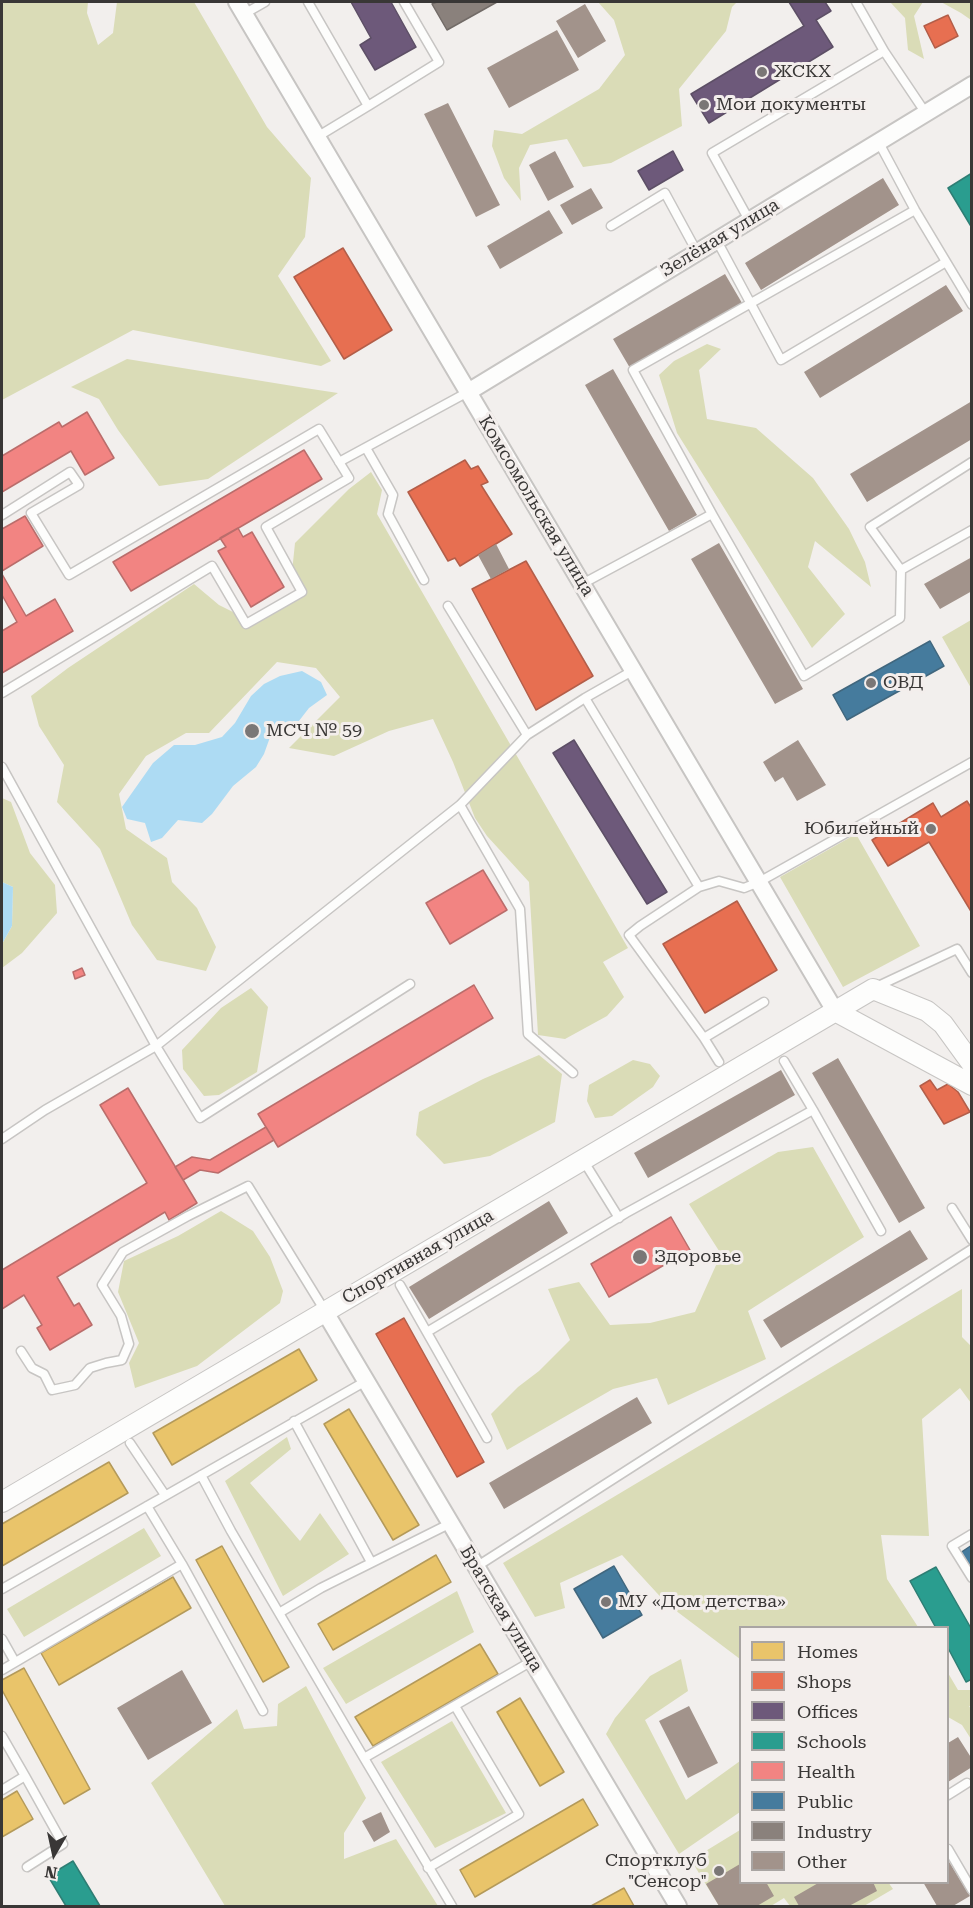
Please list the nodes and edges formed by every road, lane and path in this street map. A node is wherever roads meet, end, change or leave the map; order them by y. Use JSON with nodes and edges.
{"nodes":[{"id":1,"x":265,"y":2,"type":"edge"},
{"id":2,"x":308,"y":2,"type":"edge"},
{"id":3,"x":404,"y":2,"type":"edge"},
{"id":4,"x":856,"y":2,"type":"edge"},
{"id":5,"x":241,"y":8,"type":"edge"},
{"id":6,"x":884,"y":51,"type":"junction"},
{"id":7,"x":972,"y":85,"type":"edge"},
{"id":8,"x":368,"y":106,"type":"junction"},
{"id":9,"x":925,"y":112,"type":"junction"},
{"id":10,"x":317,"y":137,"type":"junction"},
{"id":11,"x":878,"y":141,"type":"junction"},
{"id":12,"x":915,"y":210,"type":"junction"},
{"id":13,"x":749,"y":220,"type":"junction"},
{"id":14,"x":610,"y":226,"type":"dead end"},
{"id":15,"x":716,"y":239,"type":"junction"},
{"id":16,"x":697,"y":252,"type":"junction"},
{"id":17,"x":946,"y":262,"type":"junction"},
{"id":18,"x":750,"y":303,"type":"junction"},
{"id":19,"x":972,"y":305,"type":"edge"},
{"id":20,"x":468,"y":392,"type":"junction"},
{"id":21,"x":366,"y":448,"type":"junction"},
{"id":22,"x":339,"y":462,"type":"junction"},
{"id":23,"x":972,"y":462,"type":"edge"},
{"id":24,"x":711,"y":514,"type":"junction"},
{"id":25,"x":2,"y":515,"type":"edge"},
{"id":26,"x":972,"y":530,"type":"edge"},
{"id":27,"x":902,"y":570,"type":"junction"},
{"id":28,"x":424,"y":580,"type":"dead end"},
{"id":29,"x":582,"y":584,"type":"junction"},
{"id":30,"x":448,"y":606,"type":"dead end"},
{"id":31,"x":634,"y":670,"type":"junction"},
{"id":32,"x":2,"y":693,"type":"edge"},
{"id":33,"x":585,"y":698,"type":"junction"},
{"id":34,"x":527,"y":735,"type":"junction"},
{"id":35,"x":972,"y":762,"type":"edge"},
{"id":36,"x":2,"y":767,"type":"edge"},
{"id":37,"x":460,"y":806,"type":"junction"},
{"id":38,"x":759,"y":882,"type":"junction"},
{"id":39,"x":699,"y":887,"type":"junction"},
{"id":40,"x":972,"y":973,"type":"edge"},
{"id":41,"x":410,"y":984,"type":"dead end"},
{"id":42,"x":873,"y":989,"type":"junction"},
{"id":43,"x":765,"y":1002,"type":"dead end"},
{"id":44,"x":835,"y":1011,"type":"junction"},
{"id":45,"x":949,"y":1033,"type":"junction"},
{"id":46,"x":704,"y":1038,"type":"junction"},
{"id":47,"x":156,"y":1046,"type":"junction"},
{"id":48,"x":784,"y":1061,"type":"dead end"},
{"id":49,"x":719,"y":1062,"type":"dead end"},
{"id":50,"x":929,"y":1062,"type":"junction"},
{"id":51,"x":972,"y":1064,"type":"edge"},
{"id":52,"x":573,"y":1073,"type":"dead end"},
{"id":53,"x":972,"y":1085,"type":"edge"},
{"id":54,"x":813,"y":1110,"type":"junction"},
{"id":55,"x":2,"y":1138,"type":"edge"},
{"id":56,"x":583,"y":1161,"type":"junction"},
{"id":57,"x":952,"y":1208,"type":"dead end"},
{"id":58,"x":619,"y":1218,"type":"junction"},
{"id":59,"x":881,"y":1231,"type":"dead end"},
{"id":60,"x":972,"y":1240,"type":"edge"},
{"id":61,"x":972,"y":1249,"type":"edge"},
{"id":62,"x":400,"y":1285,"type":"dead end"},
{"id":63,"x":325,"y":1312,"type":"junction"},
{"id":64,"x":427,"y":1332,"type":"junction"},
{"id":65,"x":21,"y":1351,"type":"dead end"},
{"id":66,"x":366,"y":1381,"type":"junction"},
{"id":67,"x":294,"y":1421,"type":"junction"},
{"id":68,"x":487,"y":1438,"type":"dead end"},
{"id":69,"x":130,"y":1443,"type":"dead end"},
{"id":70,"x":201,"y":1475,"type":"junction"},
{"id":71,"x":165,"y":1495,"type":"junction"},
{"id":72,"x":2,"y":1502,"type":"edge"},
{"id":73,"x":147,"y":1506,"type":"junction"},
{"id":74,"x":451,"y":1523,"type":"junction"},
{"id":75,"x":972,"y":1534,"type":"edge"},
{"id":76,"x":371,"y":1562,"type":"junction"},
{"id":77,"x":182,"y":1564,"type":"junction"},
{"id":78,"x":476,"y":1567,"type":"junction"},
{"id":79,"x":972,"y":1578,"type":"edge"},
{"id":80,"x":2,"y":1588,"type":"edge"},
{"id":81,"x":279,"y":1613,"type":"junction"},
{"id":82,"x":2,"y":1639,"type":"edge"},
{"id":83,"x":532,"y":1661,"type":"junction"},
{"id":84,"x":15,"y":1662,"type":"junction"},
{"id":85,"x":2,"y":1670,"type":"edge"},
{"id":86,"x":455,"y":1706,"type":"junction"},
{"id":87,"x":263,"y":1711,"type":"dead end"},
{"id":88,"x":2,"y":1736,"type":"edge"},
{"id":89,"x":364,"y":1758,"type":"junction"},
{"id":90,"x":25,"y":1776,"type":"junction"},
{"id":91,"x":967,"y":1783,"type":"dead end"},
{"id":92,"x":2,"y":1790,"type":"edge"},
{"id":93,"x":949,"y":1794,"type":"edge"},
{"id":94,"x":949,"y":1851,"type":"edge"},
{"id":95,"x":27,"y":1868,"type":"dead end"},
{"id":96,"x":428,"y":1868,"type":"junction"},
{"id":97,"x":972,"y":1890,"type":"edge"},
{"id":98,"x":452,"y":1906,"type":"edge"},
{"id":99,"x":678,"y":1906,"type":"edge"}],
"edges":[{"from":1,"to":5,"type":"lane"},
{"from":2,"to":8,"type":"lane"},
{"from":3,"to":8,"type":"lane"},
{"from":4,"to":6,"type":"lane"},
{"from":5,"to":10,"type":"street","name":"Комсомольская улица"},
{"from":6,"to":9,"type":"lane"},
{"from":6,"to":13,"type":"lane"},
{"from":7,"to":9,"type":"street","name":"Зелёная улица"},
{"from":8,"to":10,"type":"lane"},
{"from":9,"to":11,"type":"street","name":"Зелёная улица"},
{"from":10,"to":20,"type":"street","name":"Комсомольская улица"},
{"from":11,"to":12,"type":"lane"},
{"from":11,"to":13,"type":"street","name":"Зелёная улица"},
{"from":12,"to":17,"type":"lane"},
{"from":12,"to":18,"type":"lane"},
{"from":13,"to":15,"type":"street","name":"Зелёная улица"},
{"from":14,"to":16,"type":"lane"},
{"from":15,"to":16,"type":"street","name":"Зелёная улица"},
{"from":15,"to":18,"type":"lane"},
{"from":16,"to":20,"type":"street","name":"Зелёная улица"},
{"from":17,"to":18,"type":"lane"},
{"from":17,"to":19,"type":"lane"},
{"from":18,"to":24,"type":"lane"},
{"from":20,"to":21,"type":"lane"},
{"from":20,"to":29,"type":"street","name":"Комсомольская улица"},
{"from":21,"to":22,"type":"lane"},
{"from":21,"to":28,"type":"lane"},
{"from":22,"to":25,"type":"lane"},
{"from":22,"to":32,"type":"lane"},
{"from":23,"to":27,"type":"lane"},
{"from":24,"to":27,"type":"lane"},
{"from":24,"to":29,"type":"lane"},
{"from":26,"to":27,"type":"lane"},
{"from":29,"to":31,"type":"street","name":"Комсомольская улица"},
{"from":30,"to":34,"type":"lane"},
{"from":31,"to":33,"type":"lane"},
{"from":31,"to":38,"type":"street","name":"Комсомольская улица"},
{"from":33,"to":34,"type":"lane"},
{"from":33,"to":39,"type":"lane"},
{"from":34,"to":37,"type":"lane"},
{"from":35,"to":38,"type":"lane"},
{"from":36,"to":47,"type":"lane"},
{"from":37,"to":47,"type":"lane"},
{"from":37,"to":52,"type":"lane"},
{"from":38,"to":39,"type":"lane"},
{"from":38,"to":44,"type":"street","name":"Комсомольская улица"},
{"from":39,"to":46,"type":"lane"},
{"from":40,"to":42,"type":"lane"},
{"from":41,"to":47,"type":"lane"},
{"from":42,"to":44,"type":"street"},
{"from":42,"to":45,"type":"street"},
{"from":43,"to":46,"type":"lane"},
{"from":44,"to":50,"type":"street"},
{"from":44,"to":56,"type":"street","name":"Спортивная улица"},
{"from":45,"to":50,"type":"street"},
{"from":45,"to":51,"type":"street"},
{"from":46,"to":49,"type":"lane"},
{"from":47,"to":55,"type":"lane"},
{"from":48,"to":54,"type":"lane"},
{"from":50,"to":53,"type":"street"},
{"from":54,"to":58,"type":"lane"},
{"from":54,"to":59,"type":"lane"},
{"from":56,"to":58,"type":"lane"},
{"from":56,"to":63,"type":"street","name":"Спортивная улица"},
{"from":57,"to":60,"type":"lane"},
{"from":58,"to":64,"type":"lane"},
{"from":61,"to":78,"type":"lane"},
{"from":62,"to":64,"type":"lane"},
{"from":63,"to":65,"type":"lane"},
{"from":63,"to":66,"type":"street","name":"Братская улица"},
{"from":63,"to":72,"type":"street","name":"Спортивная улица"},
{"from":64,"to":68,"type":"lane"},
{"from":66,"to":67,"type":"lane"},
{"from":66,"to":74,"type":"street","name":"Братская улица"},
{"from":67,"to":70,"type":"lane"},
{"from":67,"to":76,"type":"lane"},
{"from":69,"to":71,"type":"lane"},
{"from":70,"to":71,"type":"lane"},
{"from":70,"to":81,"type":"lane"},
{"from":71,"to":73,"type":"lane"},
{"from":73,"to":77,"type":"lane"},
{"from":73,"to":80,"type":"lane"},
{"from":74,"to":76,"type":"lane"},
{"from":74,"to":78,"type":"street","name":"Братская улица"},
{"from":75,"to":79,"type":"lane"},
{"from":76,"to":81,"type":"lane"},
{"from":77,"to":84,"type":"lane"},
{"from":77,"to":87,"type":"lane"},
{"from":78,"to":83,"type":"street","name":"Братская улица"},
{"from":81,"to":89,"type":"lane"},
{"from":82,"to":84,"type":"lane"},
{"from":83,"to":86,"type":"lane"},
{"from":83,"to":99,"type":"street","name":"Братская улица"},
{"from":84,"to":85,"type":"lane"},
{"from":86,"to":89,"type":"lane"},
{"from":86,"to":96,"type":"lane"},
{"from":88,"to":90,"type":"lane"},
{"from":89,"to":96,"type":"lane"},
{"from":90,"to":92,"type":"lane"},
{"from":90,"to":95,"type":"lane"},
{"from":91,"to":93,"type":"lane"},
{"from":94,"to":97,"type":"lane"},
{"from":96,"to":98,"type":"lane"}]}
